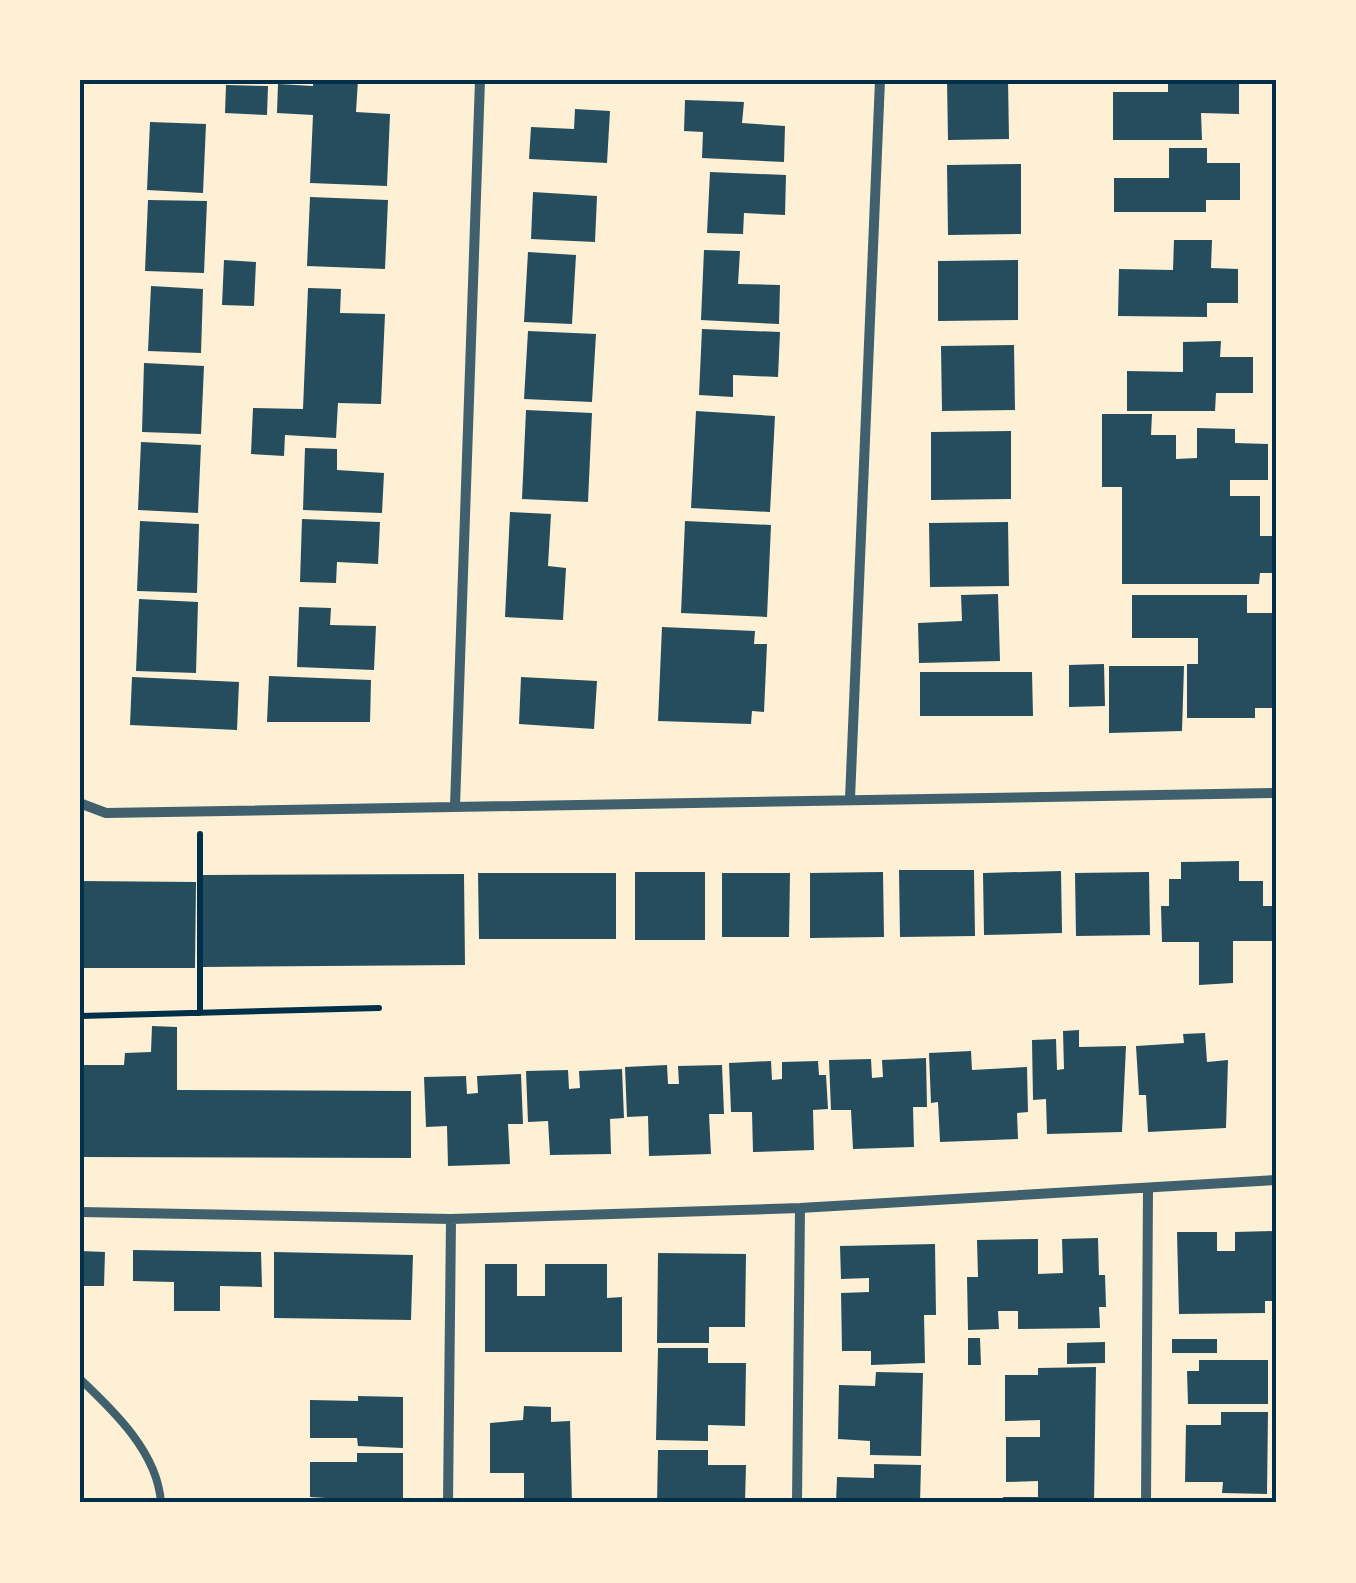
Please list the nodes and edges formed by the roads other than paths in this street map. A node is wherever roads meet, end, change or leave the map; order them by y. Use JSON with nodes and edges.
{"nodes":[{"id":1,"x":480,"y":80,"type":"edge"},
{"id":2,"x":880,"y":80,"type":"edge"},
{"id":3,"x":1276,"y":793,"type":"edge"},
{"id":4,"x":850,"y":799,"type":"junction"},
{"id":5,"x":81,"y":803,"type":"edge"},
{"id":6,"x":455,"y":806,"type":"junction"},
{"id":7,"x":1276,"y":1180,"type":"edge"},
{"id":8,"x":1148,"y":1190,"type":"junction"},
{"id":9,"x":800,"y":1208,"type":"junction"},
{"id":10,"x":80,"y":1212,"type":"edge"},
{"id":11,"x":452,"y":1219,"type":"junction"},
{"id":12,"x":80,"y":1379,"type":"edge"},
{"id":13,"x":162,"y":1503,"type":"edge"},
{"id":14,"x":448,"y":1503,"type":"edge"},
{"id":15,"x":797,"y":1503,"type":"edge"},
{"id":16,"x":1146,"y":1503,"type":"edge"}],
"edges":[{"from":1,"to":6,"type":"street"},
{"from":2,"to":4,"type":"street"},
{"from":3,"to":4,"type":"street"},
{"from":4,"to":6,"type":"street"},
{"from":5,"to":6,"type":"street"},
{"from":7,"to":8,"type":"street"},
{"from":8,"to":9,"type":"street"},
{"from":8,"to":16,"type":"street"},
{"from":9,"to":11,"type":"street"},
{"from":9,"to":15,"type":"street"},
{"from":10,"to":11,"type":"street"},
{"from":11,"to":14,"type":"street"},
{"from":12,"to":13,"type":"lane"}]}
